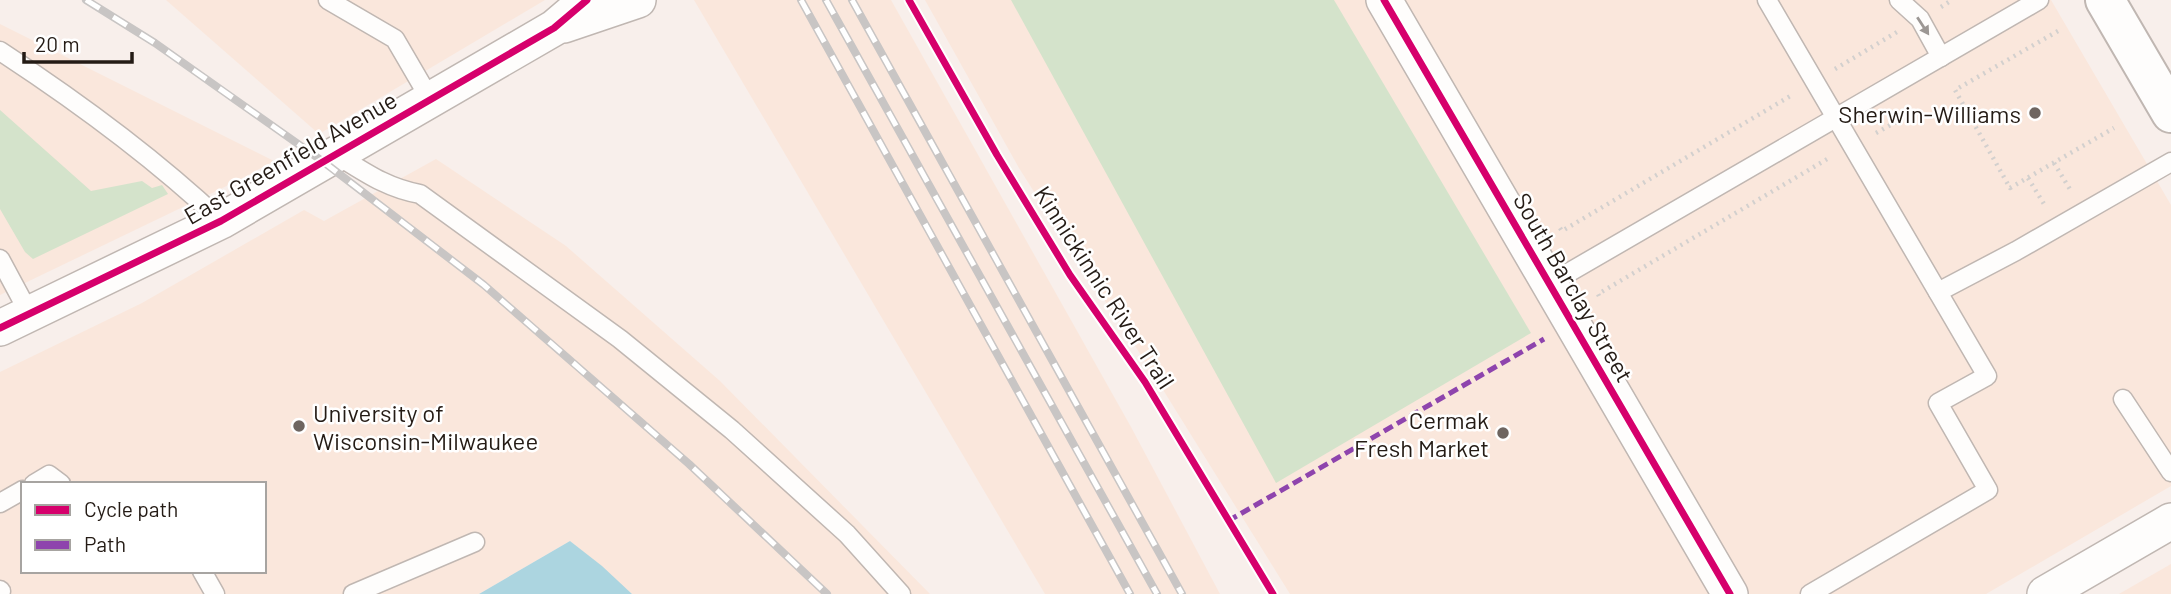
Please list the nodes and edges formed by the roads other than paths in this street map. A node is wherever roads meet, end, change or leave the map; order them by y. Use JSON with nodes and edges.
{"nodes":[{"id":1,"x":328,"y":0,"type":"edge"},
{"id":2,"x":587,"y":0,"type":"edge"},
{"id":3,"x":638,"y":0,"type":"edge"},
{"id":4,"x":1384,"y":0,"type":"edge"},
{"id":5,"x":1767,"y":0,"type":"edge"},
{"id":6,"x":1899,"y":0,"type":"edge"},
{"id":7,"x":2039,"y":0,"type":"edge"},
{"id":8,"x":2105,"y":0,"type":"edge"},
{"id":9,"x":554,"y":28,"type":"junction"},
{"id":10,"x":0,"y":51,"type":"edge"},
{"id":11,"x":1941,"y":57,"type":"junction"},
{"id":12,"x":430,"y":99,"type":"junction"},
{"id":13,"x":2171,"y":113,"type":"edge"},
{"id":14,"x":1836,"y":118,"type":"junction"},
{"id":15,"x":337,"y":155,"type":"junction"},
{"id":16,"x":2171,"y":162,"type":"edge"},
{"id":17,"x":221,"y":221,"type":"junction"},
{"id":18,"x":0,"y":260,"type":"edge"},
{"id":19,"x":1549,"y":284,"type":"junction"},
{"id":20,"x":1937,"y":292,"type":"junction"},
{"id":21,"x":15,"y":320,"type":"edge"},
{"id":22,"x":2123,"y":398,"type":"dead end"},
{"id":23,"x":2171,"y":472,"type":"edge"},
{"id":24,"x":37,"y":482,"type":"edge"},
{"id":25,"x":58,"y":482,"type":"edge"},
{"id":26,"x":21,"y":491,"type":"edge"},
{"id":27,"x":0,"y":503,"type":"edge"},
{"id":28,"x":2171,"y":521,"type":"edge"},
{"id":29,"x":475,"y":542,"type":"dead end"},
{"id":30,"x":203,"y":573,"type":"edge"},
{"id":31,"x":215,"y":594,"type":"edge"},
{"id":32,"x":353,"y":594,"type":"edge"},
{"id":33,"x":901,"y":594,"type":"edge"},
{"id":34,"x":1730,"y":594,"type":"edge"},
{"id":35,"x":1810,"y":594,"type":"edge"},
{"id":36,"x":2045,"y":594,"type":"edge"}],
"edges":[{"from":1,"to":12,"type":"lane"},
{"from":2,"to":9,"type":"street","name":"East Greenfield Avenue"},
{"from":3,"to":9,"type":"street","name":"East Greenfield Avenue"},
{"from":4,"to":19,"type":"street","name":"South Barclay Street"},
{"from":5,"to":14,"type":"lane"},
{"from":6,"to":11,"type":"lane","one_way":true},
{"from":7,"to":11,"type":"lane"},
{"from":8,"to":13,"type":"main road"},
{"from":9,"to":12,"type":"street","name":"East Greenfield Avenue"},
{"from":10,"to":17,"type":"lane"},
{"from":11,"to":14,"type":"lane"},
{"from":12,"to":15,"type":"street","name":"East Greenfield Avenue"},
{"from":14,"to":19,"type":"lane"},
{"from":14,"to":20,"type":"lane"},
{"from":15,"to":17,"type":"street","name":"East Greenfield Avenue"},
{"from":15,"to":33,"type":"lane"},
{"from":16,"to":20,"type":"lane"},
{"from":17,"to":21,"type":"street","name":"East Greenfield Avenue"},
{"from":18,"to":21,"type":"lane"},
{"from":19,"to":34,"type":"street","name":"South Barclay Street"},
{"from":20,"to":35,"type":"lane"},
{"from":22,"to":23,"type":"lane"},
{"from":24,"to":25,"type":"lane"},
{"from":26,"to":27,"type":"lane"},
{"from":28,"to":36,"type":"street"},
{"from":29,"to":32,"type":"lane"},
{"from":30,"to":31,"type":"lane"}]}
